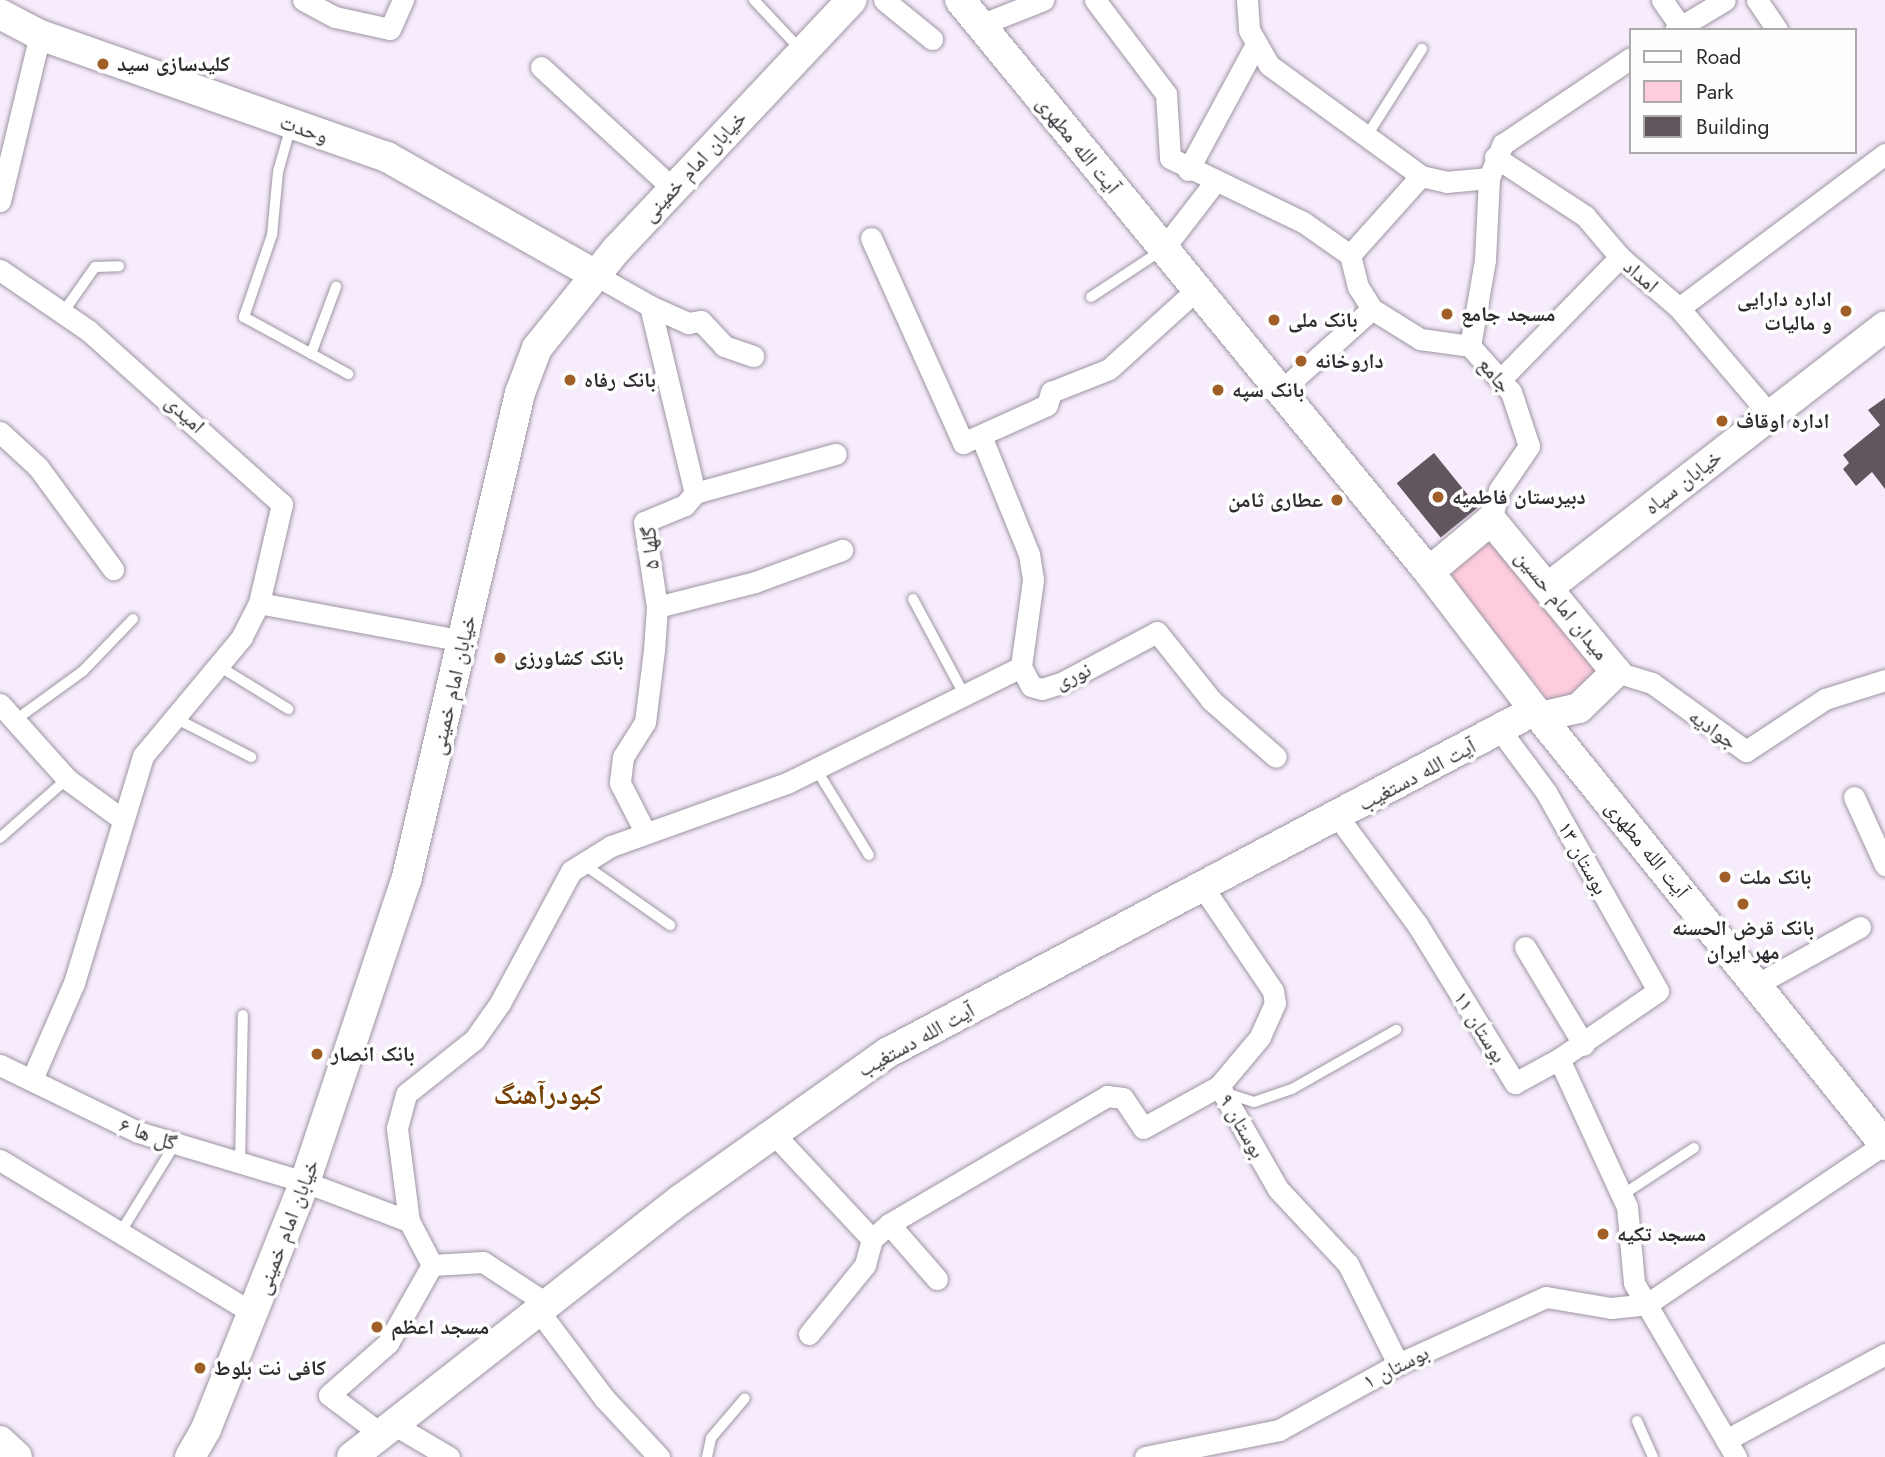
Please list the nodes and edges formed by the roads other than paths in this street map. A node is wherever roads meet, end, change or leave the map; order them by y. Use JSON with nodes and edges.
{"nodes":[{"id":1,"x":303,"y":0,"type":"edge"},
{"id":2,"x":402,"y":0,"type":"edge"},
{"id":3,"x":754,"y":0,"type":"edge"},
{"id":4,"x":852,"y":0,"type":"edge"},
{"id":5,"x":884,"y":0,"type":"edge"},
{"id":6,"x":960,"y":0,"type":"edge"},
{"id":7,"x":1042,"y":0,"type":"edge"},
{"id":8,"x":1096,"y":0,"type":"edge"},
{"id":9,"x":1247,"y":0,"type":"edge"},
{"id":10,"x":1662,"y":0,"type":"edge"},
{"id":11,"x":1725,"y":0,"type":"edge"},
{"id":12,"x":1757,"y":0,"type":"edge"},
{"id":13,"x":0,"y":15,"type":"edge"},
{"id":14,"x":980,"y":24,"type":"junction"},
{"id":15,"x":1677,"y":28,"type":"edge"},
{"id":16,"x":1776,"y":28,"type":"edge"},
{"id":17,"x":40,"y":35,"type":"junction"},
{"id":18,"x":932,"y":38,"type":"dead end"},
{"id":19,"x":1255,"y":46,"type":"junction"},
{"id":20,"x":1422,"y":49,"type":"dead end"},
{"id":21,"x":803,"y":52,"type":"junction"},
{"id":22,"x":1630,"y":59,"type":"edge"},
{"id":23,"x":541,"y":67,"type":"dead end"},
{"id":24,"x":291,"y":124,"type":"junction"},
{"id":25,"x":1368,"y":134,"type":"junction"},
{"id":26,"x":1885,"y":154,"type":"edge"},
{"id":27,"x":1495,"y":157,"type":"junction"},
{"id":28,"x":1861,"y":158,"type":"edge"},
{"id":29,"x":1188,"y":170,"type":"junction"},
{"id":30,"x":1421,"y":176,"type":"junction"},
{"id":31,"x":1489,"y":178,"type":"junction"},
{"id":32,"x":1214,"y":183,"type":"junction"},
{"id":33,"x":2,"y":188,"type":"edge"},
{"id":34,"x":672,"y":188,"type":"junction"},
{"id":35,"x":871,"y":237,"type":"dead end"},
{"id":36,"x":1163,"y":249,"type":"junction"},
{"id":37,"x":1350,"y":255,"type":"junction"},
{"id":38,"x":1619,"y":257,"type":"junction"},
{"id":39,"x":119,"y":266,"type":"dead end"},
{"id":40,"x":0,"y":270,"type":"edge"},
{"id":41,"x":594,"y":274,"type":"junction"},
{"id":42,"x":337,"y":287,"type":"dead end"},
{"id":43,"x":1196,"y":290,"type":"junction"},
{"id":44,"x":1091,"y":298,"type":"dead end"},
{"id":45,"x":650,"y":306,"type":"junction"},
{"id":46,"x":1678,"y":308,"type":"junction"},
{"id":47,"x":1372,"y":309,"type":"junction"},
{"id":48,"x":64,"y":312,"type":"junction"},
{"id":49,"x":1885,"y":326,"type":"edge"},
{"id":50,"x":1470,"y":346,"type":"junction"},
{"id":51,"x":310,"y":354,"type":"junction"},
{"id":52,"x":753,"y":356,"type":"dead end"},
{"id":53,"x":348,"y":374,"type":"dead end"},
{"id":54,"x":1502,"y":378,"type":"junction"},
{"id":55,"x":1294,"y":379,"type":"junction"},
{"id":56,"x":1770,"y":415,"type":"junction"},
{"id":57,"x":0,"y":432,"type":"edge"},
{"id":58,"x":972,"y":440,"type":"junction"},
{"id":59,"x":836,"y":454,"type":"dead end"},
{"id":60,"x":695,"y":493,"type":"junction"},
{"id":61,"x":1491,"y":520,"type":"junction"},
{"id":62,"x":842,"y":550,"type":"dead end"},
{"id":63,"x":1437,"y":566,"type":"junction"},
{"id":64,"x":113,"y":569,"type":"dead end"},
{"id":65,"x":1549,"y":587,"type":"junction"},
{"id":66,"x":914,"y":599,"type":"dead end"},
{"id":67,"x":259,"y":603,"type":"junction"},
{"id":68,"x":657,"y":607,"type":"junction"},
{"id":69,"x":133,"y":619,"type":"dead end"},
{"id":70,"x":464,"y":641,"type":"junction"},
{"id":71,"x":1021,"y":667,"type":"junction"},
{"id":72,"x":222,"y":668,"type":"junction"},
{"id":73,"x":1616,"y":672,"type":"junction"},
{"id":74,"x":1885,"y":680,"type":"edge"},
{"id":75,"x":964,"y":694,"type":"junction"},
{"id":76,"x":0,"y":704,"type":"edge"},
{"id":77,"x":1579,"y":708,"type":"junction"},
{"id":78,"x":288,"y":709,"type":"dead end"},
{"id":79,"x":1538,"y":713,"type":"junction"},
{"id":80,"x":173,"y":717,"type":"junction"},
{"id":81,"x":14,"y":721,"type":"junction"},
{"id":82,"x":1500,"y":730,"type":"junction"},
{"id":83,"x":251,"y":757,"type":"dead end"},
{"id":84,"x":1276,"y":757,"type":"dead end"},
{"id":85,"x":816,"y":769,"type":"junction"},
{"id":86,"x":67,"y":779,"type":"junction"},
{"id":87,"x":1854,"y":797,"type":"dead end"},
{"id":88,"x":1338,"y":817,"type":"junction"},
{"id":89,"x":121,"y":819,"type":"junction"},
{"id":90,"x":641,"y":835,"type":"junction"},
{"id":91,"x":0,"y":838,"type":"edge"},
{"id":92,"x":869,"y":855,"type":"dead end"},
{"id":93,"x":582,"y":863,"type":"junction"},
{"id":94,"x":1885,"y":865,"type":"edge"},
{"id":95,"x":1202,"y":886,"type":"junction"},
{"id":96,"x":670,"y":925,"type":"dead end"},
{"id":97,"x":1860,"y":927,"type":"dead end"},
{"id":98,"x":1525,"y":947,"type":"dead end"},
{"id":99,"x":1770,"y":977,"type":"junction"},
{"id":100,"x":243,"y":1015,"type":"dead end"},
{"id":101,"x":1395,"y":1030,"type":"dead end"},
{"id":102,"x":1584,"y":1045,"type":"junction"},
{"id":103,"x":1559,"y":1059,"type":"junction"},
{"id":104,"x":0,"y":1065,"type":"edge"},
{"id":105,"x":32,"y":1079,"type":"junction"},
{"id":106,"x":1219,"y":1086,"type":"junction"},
{"id":107,"x":1885,"y":1113,"type":"edge"},
{"id":108,"x":773,"y":1133,"type":"junction"},
{"id":109,"x":175,"y":1144,"type":"junction"},
{"id":110,"x":1884,"y":1144,"type":"edge"},
{"id":111,"x":1694,"y":1148,"type":"dead end"},
{"id":112,"x":0,"y":1160,"type":"edge"},
{"id":113,"x":240,"y":1165,"type":"junction"},
{"id":114,"x":305,"y":1182,"type":"junction"},
{"id":115,"x":1622,"y":1195,"type":"junction"},
{"id":116,"x":410,"y":1221,"type":"junction"},
{"id":117,"x":889,"y":1224,"type":"junction"},
{"id":118,"x":120,"y":1233,"type":"junction"},
{"id":119,"x":872,"y":1239,"type":"junction"},
{"id":120,"x":432,"y":1265,"type":"junction"},
{"id":121,"x":937,"y":1279,"type":"dead end"},
{"id":122,"x":1647,"y":1304,"type":"junction"},
{"id":123,"x":542,"y":1306,"type":"junction"},
{"id":124,"x":254,"y":1314,"type":"junction"},
{"id":125,"x":809,"y":1334,"type":"dead end"},
{"id":126,"x":1885,"y":1354,"type":"edge"},
{"id":127,"x":1398,"y":1364,"type":"junction"},
{"id":128,"x":745,"y":1398,"type":"dead end"},
{"id":129,"x":1637,"y":1421,"type":"dead end"},
{"id":130,"x":387,"y":1429,"type":"junction"},
{"id":131,"x":0,"y":1441,"type":"edge"},
{"id":132,"x":1731,"y":1448,"type":"edge"},
{"id":133,"x":1223,"y":1450,"type":"edge"},
{"id":134,"x":17,"y":1457,"type":"edge"},
{"id":135,"x":190,"y":1457,"type":"edge"},
{"id":136,"x":352,"y":1457,"type":"edge"},
{"id":137,"x":449,"y":1457,"type":"edge"},
{"id":138,"x":659,"y":1457,"type":"edge"},
{"id":139,"x":707,"y":1457,"type":"edge"},
{"id":140,"x":1145,"y":1457,"type":"edge"},
{"id":141,"x":1653,"y":1457,"type":"edge"}],
"edges":[{"from":1,"to":2,"type":"street"},
{"from":3,"to":21,"type":"lane"},
{"from":4,"to":21,"type":"main road","name":"خیابان امام خمینی"},
{"from":5,"to":18,"type":"street"},
{"from":6,"to":14,"type":"main road","name":"آیت الله مطهری"},
{"from":7,"to":14,"type":"street"},
{"from":8,"to":29,"type":"street"},
{"from":9,"to":19,"type":"street"},
{"from":10,"to":15,"type":"street"},
{"from":11,"to":15,"type":"street"},
{"from":12,"to":16,"type":"street"},
{"from":13,"to":17,"type":"main road","name":"وحدت"},
{"from":14,"to":36,"type":"main road","name":"آیت الله مطهری"},
{"from":17,"to":24,"type":"main road","name":"وحدت"},
{"from":17,"to":33,"type":"street"},
{"from":19,"to":25,"type":"street"},
{"from":19,"to":29,"type":"street"},
{"from":20,"to":25,"type":"lane"},
{"from":21,"to":34,"type":"main road","name":"خیابان امام خمینی"},
{"from":22,"to":27,"type":"street"},
{"from":23,"to":34,"type":"street"},
{"from":24,"to":41,"type":"main road","name":"وحدت"},
{"from":24,"to":51,"type":"lane"},
{"from":25,"to":30,"type":"street"},
{"from":26,"to":28,"type":"street"},
{"from":27,"to":31,"type":"street","name":"جامع"},
{"from":27,"to":38,"type":"street","name":"امداد"},
{"from":28,"to":46,"type":"street"},
{"from":29,"to":32,"type":"street"},
{"from":30,"to":31,"type":"street"},
{"from":30,"to":37,"type":"street"},
{"from":31,"to":50,"type":"street","name":"جامع"},
{"from":32,"to":36,"type":"street"},
{"from":32,"to":37,"type":"street"},
{"from":34,"to":41,"type":"main road","name":"خیابان امام خمینی"},
{"from":35,"to":58,"type":"street","name":"نوری"},
{"from":36,"to":43,"type":"main road","name":"آیت الله مطهری"},
{"from":36,"to":44,"type":"lane"},
{"from":37,"to":47,"type":"street"},
{"from":38,"to":46,"type":"street","name":"امداد"},
{"from":38,"to":54,"type":"street"},
{"from":39,"to":48,"type":"lane"},
{"from":40,"to":48,"type":"street","name":"امیدی"},
{"from":41,"to":45,"type":"street"},
{"from":41,"to":70,"type":"main road","name":"خیابان امام خمینی"},
{"from":42,"to":51,"type":"lane"},
{"from":43,"to":55,"type":"main road","name":"آیت الله مطهری"},
{"from":43,"to":58,"type":"street"},
{"from":43,"to":63,"type":"main road","name":"آیت الله مطهری"},
{"from":45,"to":52,"type":"street"},
{"from":45,"to":60,"type":"street"},
{"from":46,"to":56,"type":"street","name":"امداد"},
{"from":47,"to":50,"type":"street"},
{"from":47,"to":55,"type":"street"},
{"from":48,"to":67,"type":"street","name":"امیدی"},
{"from":49,"to":56,"type":"main road","name":"خیابان سپاه"},
{"from":50,"to":54,"type":"street","name":"جامع"},
{"from":51,"to":53,"type":"lane"},
{"from":54,"to":61,"type":"street","name":"جامع"},
{"from":55,"to":63,"type":"main road","name":"آیت الله مطهری"},
{"from":56,"to":65,"type":"main road","name":"خیابان سپاه"},
{"from":57,"to":64,"type":"street"},
{"from":58,"to":71,"type":"street","name":"نوری"},
{"from":59,"to":60,"type":"street"},
{"from":60,"to":68,"type":"street","name":"گلها ۵"},
{"from":61,"to":63,"type":"main road"},
{"from":61,"to":65,"type":"main road","name":"میدان امام حسین"},
{"from":62,"to":68,"type":"street"},
{"from":63,"to":79,"type":"main road"},
{"from":65,"to":73,"type":"main road","name":"میدان امام حسین"},
{"from":66,"to":75,"type":"lane"},
{"from":67,"to":70,"type":"street"},
{"from":67,"to":72,"type":"street"},
{"from":68,"to":90,"type":"street","name":"گلها ۵"},
{"from":69,"to":81,"type":"lane"},
{"from":70,"to":114,"type":"main road","name":"خیابان امام خمینی"},
{"from":71,"to":75,"type":"street"},
{"from":71,"to":84,"type":"street","name":"نوری"},
{"from":72,"to":78,"type":"lane"},
{"from":72,"to":80,"type":"street"},
{"from":73,"to":74,"type":"street","name":"جوادیه"},
{"from":73,"to":77,"type":"main road","name":"میدان امام حسین"},
{"from":75,"to":85,"type":"street"},
{"from":76,"to":81,"type":"street"},
{"from":77,"to":79,"type":"main road"},
{"from":77,"to":99,"type":"main road","name":"آیت الله مطهری"},
{"from":79,"to":82,"type":"main road","name":"آیت الله دستغیب"},
{"from":79,"to":110,"type":"main road","name":"آیت الله مطهری"},
{"from":80,"to":83,"type":"lane"},
{"from":80,"to":89,"type":"street"},
{"from":81,"to":86,"type":"street"},
{"from":82,"to":88,"type":"main road","name":"آیت الله دستغیب"},
{"from":82,"to":102,"type":"street","name":"بوستان ۱۳"},
{"from":85,"to":90,"type":"street"},
{"from":85,"to":92,"type":"lane"},
{"from":86,"to":89,"type":"street"},
{"from":86,"to":91,"type":"lane"},
{"from":87,"to":94,"type":"street"},
{"from":88,"to":95,"type":"main road","name":"آیت الله دستغیب"},
{"from":88,"to":103,"type":"street","name":"بوستان ۱۱"},
{"from":89,"to":105,"type":"street"},
{"from":90,"to":93,"type":"street"},
{"from":93,"to":96,"type":"lane"},
{"from":93,"to":116,"type":"street"},
{"from":95,"to":106,"type":"street","name":"بوستان ۹"},
{"from":95,"to":108,"type":"main road","name":"آیت الله دستغیب"},
{"from":97,"to":99,"type":"street"},
{"from":98,"to":102,"type":"street"},
{"from":99,"to":107,"type":"main road","name":"آیت الله مطهری"},
{"from":100,"to":113,"type":"lane"},
{"from":101,"to":106,"type":"lane"},
{"from":102,"to":103,"type":"street"},
{"from":103,"to":115,"type":"street"},
{"from":104,"to":105,"type":"street","name":"گل ها ۶"},
{"from":105,"to":109,"type":"street","name":"گل ها ۶"},
{"from":106,"to":117,"type":"street"},
{"from":106,"to":127,"type":"street","name":"بوستان ۹"},
{"from":108,"to":119,"type":"street"},
{"from":108,"to":123,"type":"main road","name":"آیت الله دستغیب"},
{"from":109,"to":113,"type":"street","name":"گل ها ۶"},
{"from":109,"to":118,"type":"lane"},
{"from":110,"to":122,"type":"street"},
{"from":111,"to":115,"type":"lane"},
{"from":112,"to":118,"type":"street"},
{"from":113,"to":114,"type":"street","name":"گل ها ۶"},
{"from":114,"to":116,"type":"street","name":"گل ها ۶"},
{"from":114,"to":124,"type":"main road","name":"خیابان امام خمینی"},
{"from":115,"to":122,"type":"street"},
{"from":116,"to":120,"type":"street"},
{"from":117,"to":119,"type":"street"},
{"from":117,"to":121,"type":"street"},
{"from":118,"to":124,"type":"street"},
{"from":119,"to":125,"type":"street"},
{"from":120,"to":123,"type":"street"},
{"from":120,"to":130,"type":"street"},
{"from":122,"to":127,"type":"street","name":"بوستان ۱"},
{"from":122,"to":132,"type":"street"},
{"from":123,"to":130,"type":"main road","name":"آیت الله دستغیب"},
{"from":123,"to":138,"type":"street"},
{"from":124,"to":135,"type":"main road","name":"خیابان امام خمینی"},
{"from":126,"to":132,"type":"street"},
{"from":127,"to":133,"type":"street","name":"بوستان ۱"},
{"from":128,"to":139,"type":"lane"},
{"from":129,"to":141,"type":"lane"},
{"from":130,"to":136,"type":"main road","name":"آیت الله دستغیب"},
{"from":130,"to":137,"type":"street"},
{"from":131,"to":134,"type":"main road"},
{"from":133,"to":140,"type":"street","name":"بوستان ۱"}]}
